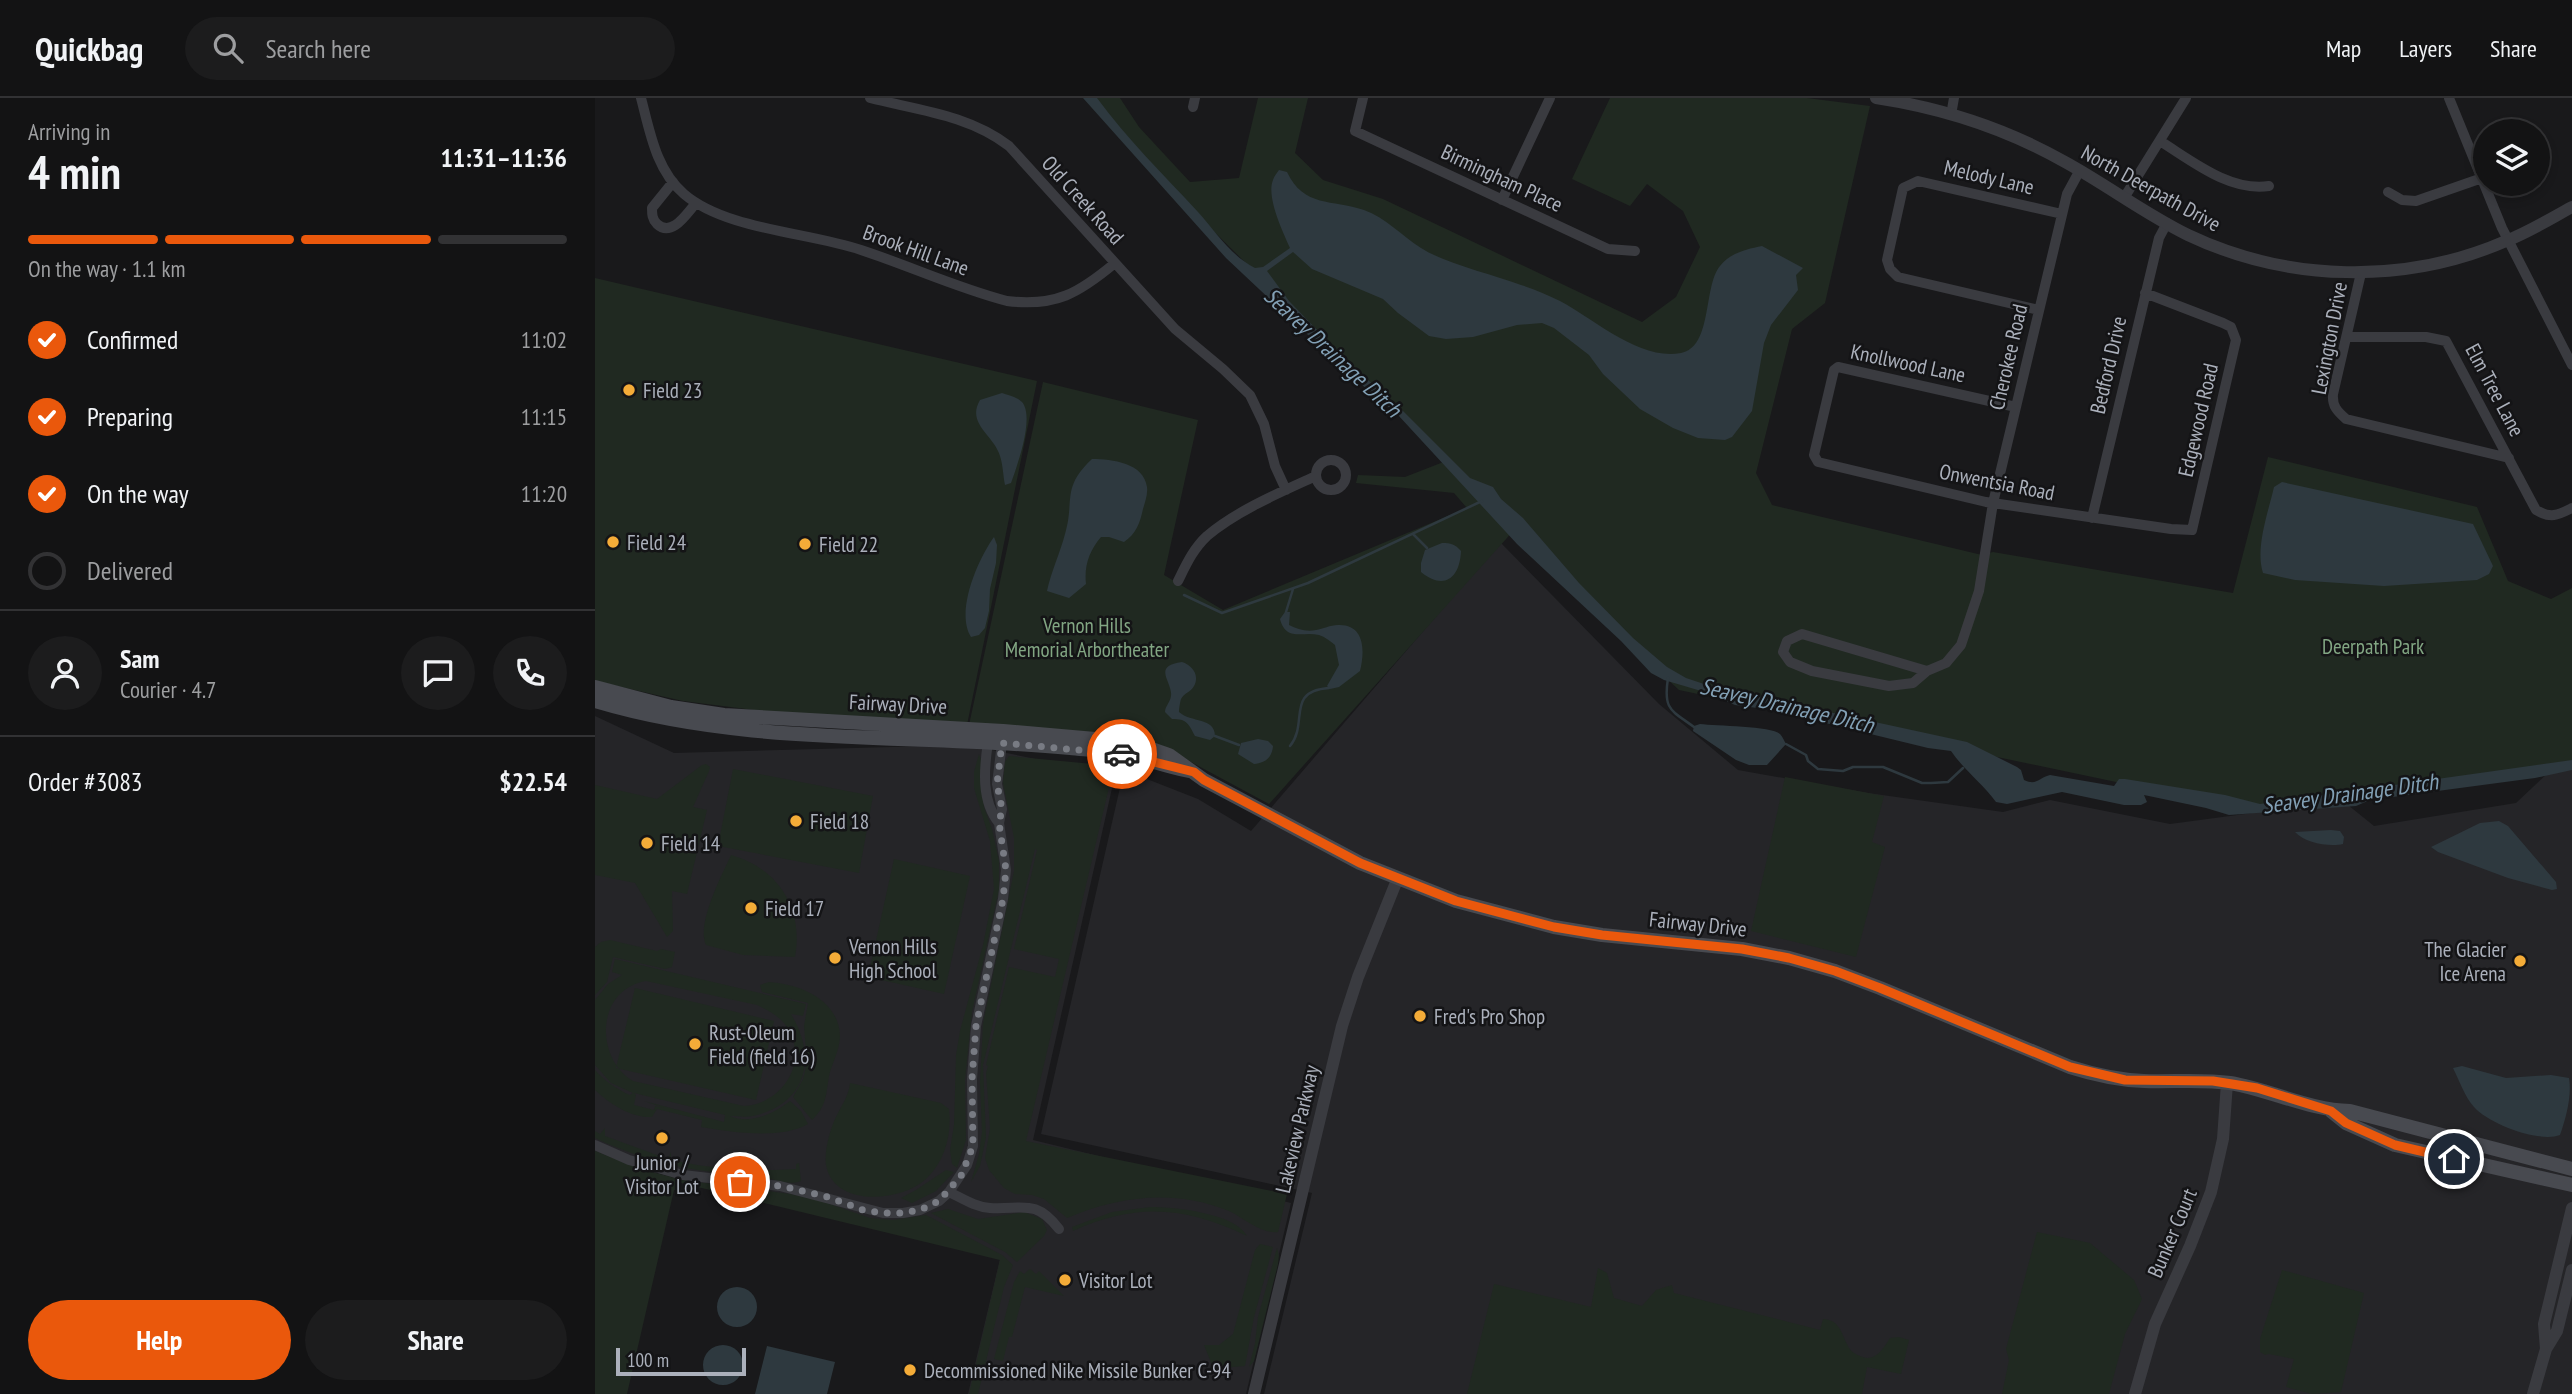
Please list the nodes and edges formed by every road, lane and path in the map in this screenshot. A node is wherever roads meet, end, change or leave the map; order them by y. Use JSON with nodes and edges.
{"nodes":[{"id":1,"x":641,"y":98,"type":"edge"},
{"id":2,"x":870,"y":98,"type":"edge"},
{"id":3,"x":1363,"y":98,"type":"edge"},
{"id":4,"x":1550,"y":98,"type":"edge"},
{"id":5,"x":1876,"y":98,"type":"edge"},
{"id":6,"x":1954,"y":98,"type":"edge"},
{"id":7,"x":2186,"y":98,"type":"edge"},
{"id":8,"x":2449,"y":98,"type":"edge"},
{"id":9,"x":1951,"y":115,"type":"junction"},
{"id":10,"x":2161,"y":141,"type":"junction"},
{"id":11,"x":2473,"y":154,"type":"edge"},
{"id":12,"x":2080,"y":170,"type":"junction"},
{"id":13,"x":2473,"y":181,"type":"edge"},
{"id":14,"x":673,"y":182,"type":"junction"},
{"id":15,"x":2269,"y":186,"type":"dead end"},
{"id":16,"x":2388,"y":192,"type":"dead end"},
{"id":17,"x":2491,"y":196,"type":"edge"},
{"id":18,"x":2124,"y":198,"type":"junction"},
{"id":19,"x":1502,"y":200,"type":"junction"},
{"id":20,"x":696,"y":203,"type":"junction"},
{"id":21,"x":2572,"y":207,"type":"edge"},
{"id":22,"x":2062,"y":214,"type":"junction"},
{"id":23,"x":2167,"y":223,"type":"junction"},
{"id":24,"x":2509,"y":240,"type":"junction"},
{"id":25,"x":1635,"y":251,"type":"dead end"},
{"id":26,"x":1115,"y":263,"type":"junction"},
{"id":27,"x":2361,"y":272,"type":"junction"},
{"id":28,"x":2145,"y":293,"type":"junction"},
{"id":29,"x":2039,"y":310,"type":"junction"},
{"id":30,"x":2347,"y":337,"type":"junction"},
{"id":31,"x":2572,"y":365,"type":"edge"},
{"id":32,"x":2016,"y":407,"type":"junction"},
{"id":33,"x":2509,"y":458,"type":"junction"},
{"id":34,"x":1818,"y":462,"type":"joint"},
{"id":35,"x":1316,"y":476,"type":"dead end"},
{"id":36,"x":1286,"y":490,"type":"junction"},
{"id":37,"x":1993,"y":503,"type":"junction"},
{"id":38,"x":2572,"y":508,"type":"edge"},
{"id":39,"x":2092,"y":518,"type":"junction"},
{"id":40,"x":2171,"y":529,"type":"joint"},
{"id":41,"x":1178,"y":581,"type":"dead end"},
{"id":42,"x":1927,"y":671,"type":"junction"},
{"id":43,"x":595,"y":687,"type":"edge"},
{"id":44,"x":595,"y":701,"type":"edge"},
{"id":45,"x":995,"y":743,"type":"junction"},
{"id":46,"x":1194,"y":772,"type":"junction"},
{"id":47,"x":1397,"y":880,"type":"junction"},
{"id":48,"x":2227,"y":1083,"type":"junction"},
{"id":49,"x":2331,"y":1111,"type":"junction"},
{"id":50,"x":595,"y":1144,"type":"edge"},
{"id":51,"x":2572,"y":1169,"type":"edge"},
{"id":52,"x":2572,"y":1185,"type":"edge"},
{"id":53,"x":949,"y":1192,"type":"junction"},
{"id":54,"x":2572,"y":1208,"type":"edge"},
{"id":55,"x":1059,"y":1229,"type":"dead end"},
{"id":56,"x":2572,"y":1270,"type":"edge"},
{"id":57,"x":2546,"y":1349,"type":"junction"},
{"id":58,"x":1254,"y":1394,"type":"edge"},
{"id":59,"x":2135,"y":1394,"type":"edge"},
{"id":60,"x":2533,"y":1394,"type":"edge"}],
"edges":[{"from":1,"to":14,"type":"street","name":"Brook Hill Lane"},
{"from":2,"to":26,"type":"street","name":"Old Creek Road"},
{"from":3,"to":19,"type":"street","name":"Birmingham Place"},
{"from":4,"to":19,"type":"street"},
{"from":5,"to":9,"type":"street","name":"North Deerpath Drive"},
{"from":6,"to":9,"type":"street"},
{"from":7,"to":10,"type":"street"},
{"from":8,"to":11,"type":"street"},
{"from":9,"to":12,"type":"street","name":"North Deerpath Drive"},
{"from":10,"to":15,"type":"street"},
{"from":10,"to":18,"type":"street"},
{"from":12,"to":18,"type":"street","name":"North Deerpath Drive"},
{"from":12,"to":22,"type":"street","name":"Cherokee Road"},
{"from":13,"to":16,"type":"street"},
{"from":14,"to":20,"type":"street","name":"Brook Hill Lane"},
{"from":14,"to":20,"type":"street"},
{"from":17,"to":24,"type":"street"},
{"from":18,"to":23,"type":"street","name":"North Deerpath Drive"},
{"from":19,"to":25,"type":"street","name":"Birmingham Place"},
{"from":20,"to":26,"type":"street","name":"Brook Hill Lane"},
{"from":21,"to":24,"type":"street","name":"North Deerpath Drive"},
{"from":22,"to":29,"type":"street","name":"Cherokee Road"},
{"from":22,"to":29,"type":"street","name":"Melody Lane"},
{"from":23,"to":27,"type":"street","name":"North Deerpath Drive"},
{"from":23,"to":28,"type":"street","name":"Bedford Drive"},
{"from":24,"to":27,"type":"street","name":"North Deerpath Drive"},
{"from":24,"to":31,"type":"street"},
{"from":26,"to":36,"type":"street","name":"Old Creek Road"},
{"from":27,"to":30,"type":"street","name":"Lexington Drive"},
{"from":28,"to":39,"type":"street","name":"Bedford Drive"},
{"from":28,"to":40,"type":"street","name":"Edgewood Road"},
{"from":29,"to":32,"type":"street","name":"Cherokee Road"},
{"from":30,"to":33,"type":"street","name":"Elm Tree Lane"},
{"from":30,"to":33,"type":"street","name":"Lexington Drive"},
{"from":32,"to":34,"type":"street","name":"Knollwood Lane"},
{"from":32,"to":37,"type":"street","name":"Cherokee Road"},
{"from":33,"to":38,"type":"street","name":"Elm Tree Lane"},
{"from":34,"to":37,"type":"street","name":"Onwentsia Road"},
{"from":35,"to":36,"type":"street"},
{"from":36,"to":41,"type":"street"},
{"from":37,"to":39,"type":"street","name":"Onwentsia Road"},
{"from":37,"to":42,"type":"street","name":"Cherokee Road"},
{"from":39,"to":40,"type":"street","name":"Onwentsia Road"},
{"from":42,"to":42,"type":"street","name":"Cherokee Road"},
{"from":43,"to":46,"type":"main road","name":"Fairway Drive"},
{"from":44,"to":45,"type":"main road","name":"Fairway Drive"},
{"from":45,"to":46,"type":"main road","name":"Fairway Drive"},
{"from":45,"to":53,"type":"street"},
{"from":46,"to":47,"type":"main road","name":"Fairway Drive"},
{"from":47,"to":48,"type":"main road","name":"Fairway Drive"},
{"from":47,"to":58,"type":"street","name":"Lakeview Parkway"},
{"from":48,"to":49,"type":"main road","name":"Fairway Drive"},
{"from":48,"to":59,"type":"street","name":"Bunker Court"},
{"from":49,"to":51,"type":"main road","name":"Fairway Drive"},
{"from":49,"to":52,"type":"main road","name":"Fairway Drive"},
{"from":50,"to":53,"type":"street"},
{"from":53,"to":55,"type":"street"},
{"from":54,"to":57,"type":"street"},
{"from":56,"to":57,"type":"street"},
{"from":57,"to":60,"type":"street"}]}
